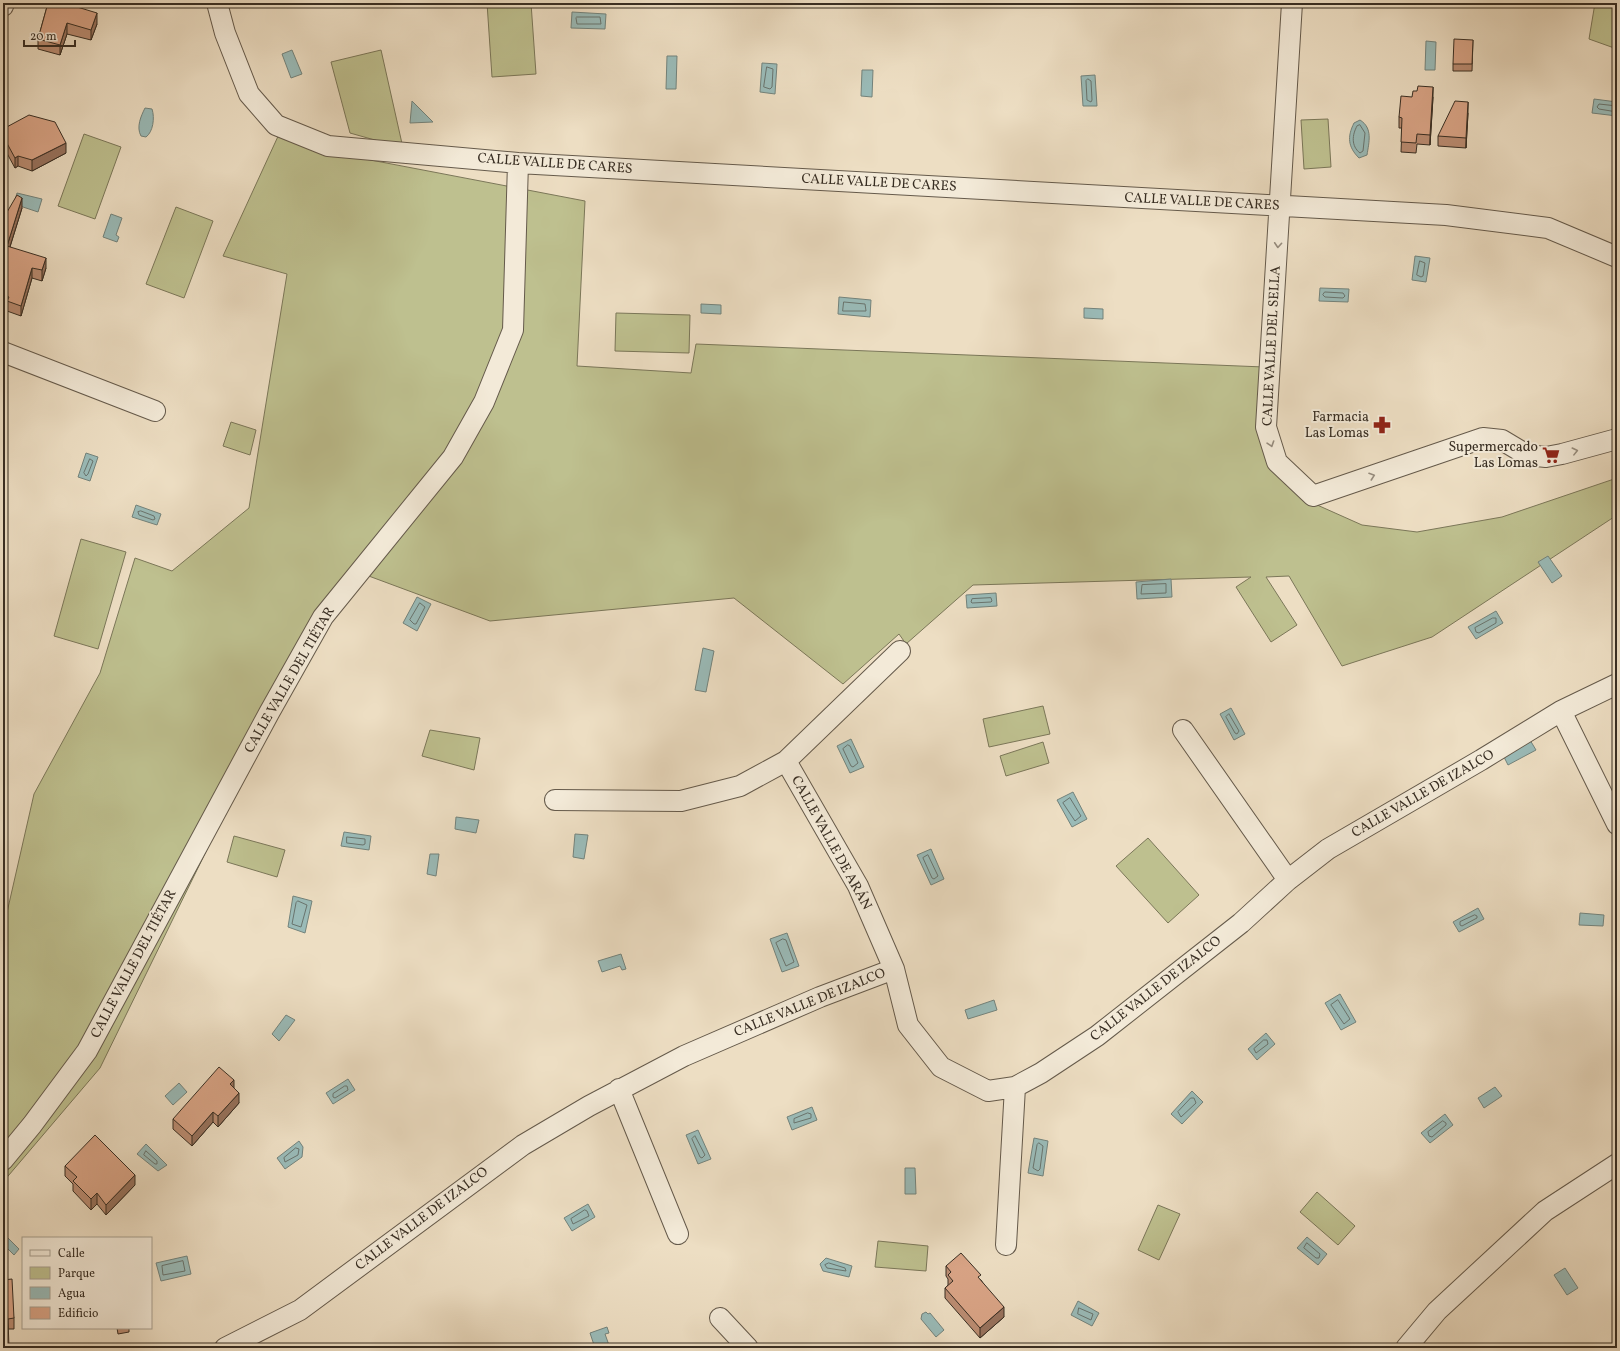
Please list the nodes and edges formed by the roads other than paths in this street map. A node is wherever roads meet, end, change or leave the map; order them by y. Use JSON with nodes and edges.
{"nodes":[{"id":1,"x":217,"y":3,"type":"edge"},
{"id":2,"x":1292,"y":3,"type":"edge"},
{"id":3,"x":518,"y":163,"type":"junction"},
{"id":4,"x":1280,"y":206,"type":"junction"},
{"id":5,"x":1617,"y":257,"type":"edge"},
{"id":6,"x":3,"y":352,"type":"edge"},
{"id":7,"x":154,"y":411,"type":"dead end"},
{"id":8,"x":1617,"y":439,"type":"edge"},
{"id":9,"x":900,"y":651,"type":"dead end"},
{"id":10,"x":1617,"y":684,"type":"edge"},
{"id":11,"x":1561,"y":711,"type":"junction"},
{"id":12,"x":1183,"y":730,"type":"dead end"},
{"id":13,"x":786,"y":761,"type":"junction"},
{"id":14,"x":555,"y":800,"type":"dead end"},
{"id":15,"x":1617,"y":824,"type":"edge"},
{"id":16,"x":1288,"y":880,"type":"junction"},
{"id":17,"x":894,"y":969,"type":"junction"},
{"id":18,"x":1015,"y":1087,"type":"junction"},
{"id":19,"x":619,"y":1089,"type":"junction"},
{"id":20,"x":3,"y":1160,"type":"edge"},
{"id":21,"x":1617,"y":1164,"type":"edge"},
{"id":22,"x":678,"y":1234,"type":"dead end"},
{"id":23,"x":1006,"y":1245,"type":"dead end"},
{"id":24,"x":720,"y":1318,"type":"dead end"},
{"id":25,"x":225,"y":1348,"type":"edge"},
{"id":26,"x":748,"y":1348,"type":"edge"},
{"id":27,"x":1406,"y":1348,"type":"edge"}],
"edges":[{"from":1,"to":3,"type":"street","name":"CALLE VALLE DE CARES"},
{"from":2,"to":4,"type":"street","name":"CALLE VALLE DEL SELLA"},
{"from":3,"to":4,"type":"street","name":"CALLE VALLE DE CARES"},
{"from":3,"to":20,"type":"street","name":"CALLE VALLE DEL TIÉTAR"},
{"from":4,"to":5,"type":"street","name":"CALLE VALLE DE CARES"},
{"from":4,"to":8,"type":"street","name":"CALLE VALLE DEL SELLA","one_way":true},
{"from":6,"to":7,"type":"street"},
{"from":9,"to":13,"type":"street","name":"CALLE VALLE DE ARÁN"},
{"from":10,"to":11,"type":"street","name":"CALLE VALLE DE IZALCO"},
{"from":11,"to":15,"type":"street"},
{"from":11,"to":16,"type":"street","name":"CALLE VALLE DE IZALCO"},
{"from":12,"to":16,"type":"street"},
{"from":13,"to":14,"type":"street","name":"CALLE VALLE DE ARÁN"},
{"from":13,"to":17,"type":"street","name":"CALLE VALLE DE ARÁN"},
{"from":16,"to":18,"type":"street","name":"CALLE VALLE DE IZALCO"},
{"from":17,"to":18,"type":"street","name":"CALLE VALLE DE IZALCO"},
{"from":17,"to":19,"type":"street","name":"CALLE VALLE DE IZALCO"},
{"from":18,"to":23,"type":"street"},
{"from":19,"to":22,"type":"street"},
{"from":19,"to":25,"type":"street","name":"CALLE VALLE DE IZALCO"},
{"from":21,"to":27,"type":"street"},
{"from":24,"to":26,"type":"street"}]}
